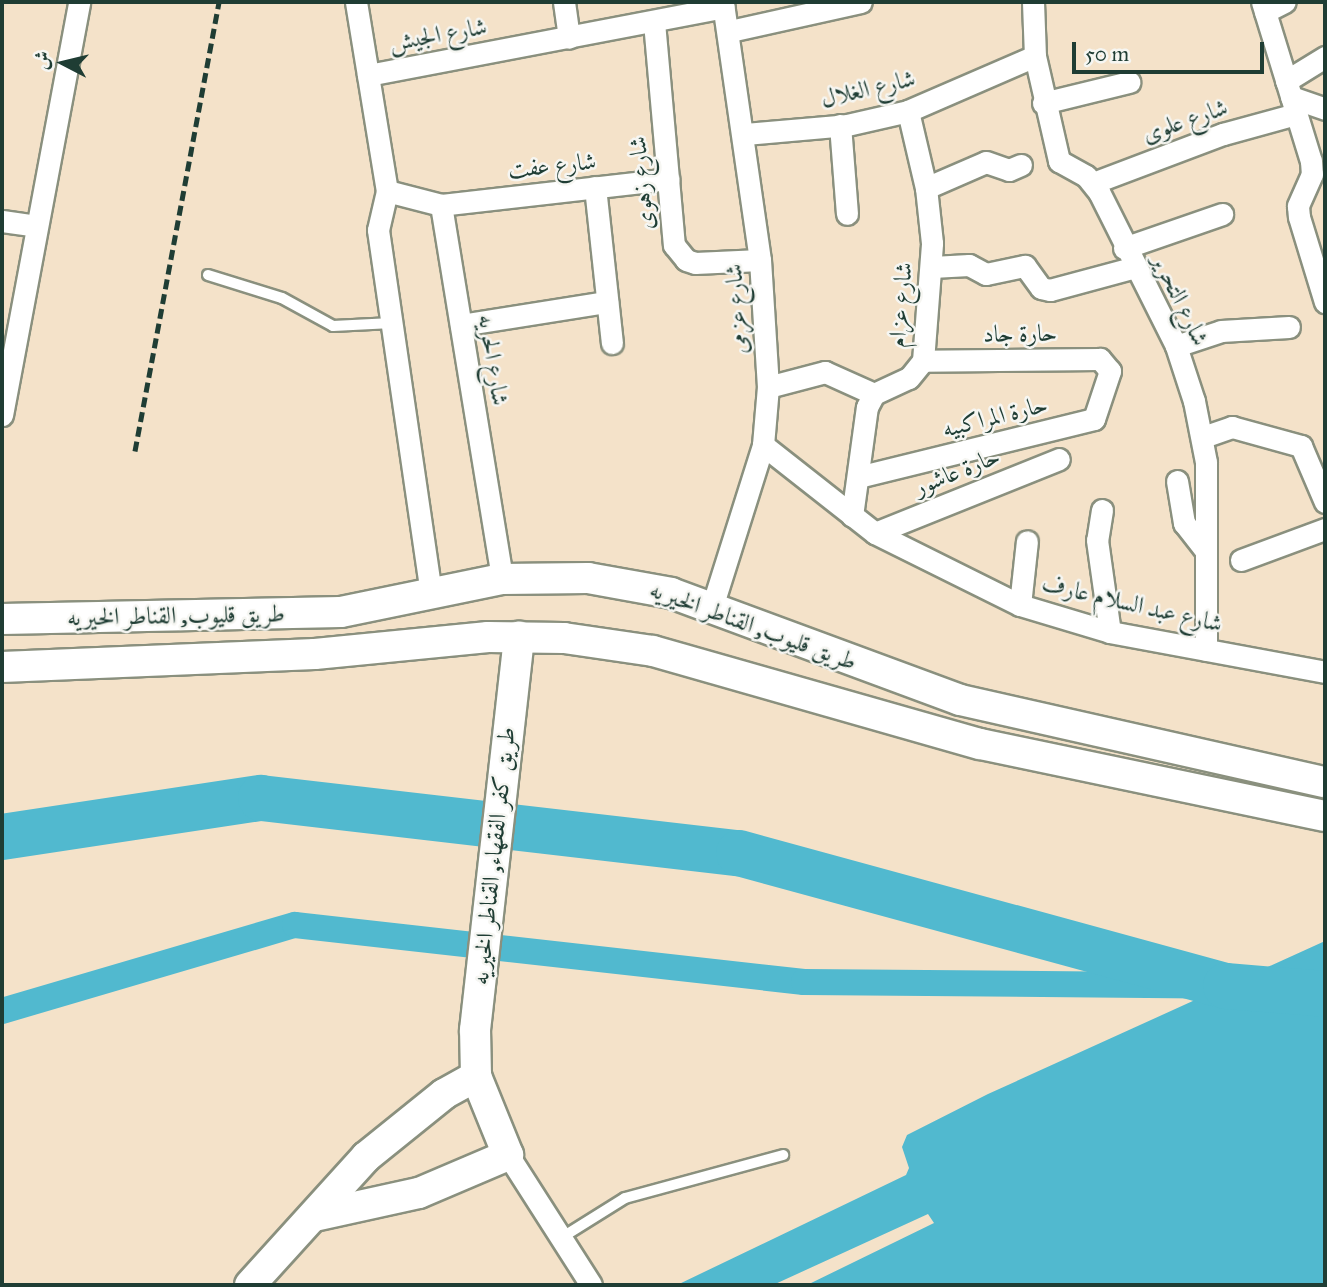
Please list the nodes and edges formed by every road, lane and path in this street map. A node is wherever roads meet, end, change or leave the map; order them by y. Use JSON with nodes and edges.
{"nodes":[{"id":1,"x":79,"y":2,"type":"edge"},
{"id":2,"x":356,"y":2,"type":"edge"},
{"id":3,"x":564,"y":2,"type":"edge"},
{"id":4,"x":861,"y":2,"type":"edge"},
{"id":5,"x":1032,"y":2,"type":"edge"},
{"id":6,"x":1284,"y":2,"type":"edge"},
{"id":7,"x":724,"y":4,"type":"edge"},
{"id":8,"x":1263,"y":7,"type":"edge"},
{"id":9,"x":654,"y":22,"type":"junction"},
{"id":10,"x":730,"y":31,"type":"junction"},
{"id":11,"x":569,"y":37,"type":"junction"},
{"id":12,"x":1035,"y":57,"type":"junction"},
{"id":13,"x":1325,"y":57,"type":"edge"},
{"id":14,"x":368,"y":75,"type":"junction"},
{"id":15,"x":1129,"y":82,"type":"dead end"},
{"id":16,"x":1291,"y":97,"type":"junction"},
{"id":17,"x":1043,"y":103,"type":"junction"},
{"id":18,"x":1325,"y":109,"type":"edge"},
{"id":19,"x":908,"y":111,"type":"junction"},
{"id":20,"x":840,"y":125,"type":"junction"},
{"id":21,"x":745,"y":134,"type":"junction"},
{"id":22,"x":1021,"y":165,"type":"dead end"},
{"id":23,"x":669,"y":179,"type":"junction"},
{"id":24,"x":1093,"y":183,"type":"junction"},
{"id":25,"x":595,"y":187,"type":"junction"},
{"id":26,"x":926,"y":188,"type":"junction"},
{"id":27,"x":387,"y":191,"type":"junction"},
{"id":28,"x":442,"y":205,"type":"junction"},
{"id":29,"x":847,"y":214,"type":"dead end"},
{"id":30,"x":1222,"y":214,"type":"dead end"},
{"id":31,"x":2,"y":221,"type":"edge"},
{"id":32,"x":37,"y":226,"type":"junction"},
{"id":33,"x":1124,"y":248,"type":"junction"},
{"id":34,"x":760,"y":260,"type":"junction"},
{"id":35,"x":932,"y":267,"type":"junction"},
{"id":36,"x":1135,"y":267,"type":"junction"},
{"id":37,"x":1321,"y":273,"type":"edge"},
{"id":38,"x":208,"y":275,"type":"dead end"},
{"id":39,"x":607,"y":302,"type":"junction"},
{"id":40,"x":1325,"y":302,"type":"edge"},
{"id":41,"x":392,"y":323,"type":"junction"},
{"id":42,"x":461,"y":325,"type":"junction"},
{"id":43,"x":1289,"y":327,"type":"dead end"},
{"id":44,"x":612,"y":343,"type":"dead end"},
{"id":45,"x":1176,"y":346,"type":"junction"},
{"id":46,"x":923,"y":361,"type":"junction"},
{"id":47,"x":1110,"y":371,"type":"joint"},
{"id":48,"x":768,"y":387,"type":"junction"},
{"id":49,"x":874,"y":394,"type":"junction"},
{"id":50,"x":2,"y":415,"type":"edge"},
{"id":51,"x":1203,"y":437,"type":"junction"},
{"id":52,"x":763,"y":445,"type":"junction"},
{"id":53,"x":1059,"y":459,"type":"dead end"},
{"id":54,"x":858,"y":477,"type":"junction"},
{"id":55,"x":1177,"y":481,"type":"dead end"},
{"id":56,"x":1325,"y":502,"type":"edge"},
{"id":57,"x":1102,"y":510,"type":"dead end"},
{"id":58,"x":852,"y":516,"type":"junction"},
{"id":59,"x":1325,"y":529,"type":"edge"},
{"id":60,"x":875,"y":533,"type":"junction"},
{"id":61,"x":1027,"y":541,"type":"dead end"},
{"id":62,"x":1205,"y":549,"type":"junction"},
{"id":63,"x":1241,"y":560,"type":"dead end"},
{"id":64,"x":502,"y":579,"type":"junction"},
{"id":65,"x":431,"y":594,"type":"junction"},
{"id":66,"x":1020,"y":605,"type":"junction"},
{"id":67,"x":712,"y":607,"type":"junction"},
{"id":68,"x":2,"y":619,"type":"edge"},
{"id":69,"x":1110,"y":632,"type":"junction"},
{"id":70,"x":519,"y":636,"type":"junction"},
{"id":71,"x":1206,"y":650,"type":"junction"},
{"id":72,"x":2,"y":667,"type":"edge"},
{"id":73,"x":1325,"y":672,"type":"edge"},
{"id":74,"x":1325,"y":782,"type":"edge"},
{"id":75,"x":1325,"y":816,"type":"edge"},
{"id":76,"x":476,"y":1076,"type":"junction"},
{"id":77,"x":508,"y":1155,"type":"junction"},
{"id":78,"x":783,"y":1155,"type":"dead end"},
{"id":79,"x":314,"y":1216,"type":"junction"},
{"id":80,"x":561,"y":1238,"type":"junction"},
{"id":81,"x":250,"y":1285,"type":"edge"},
{"id":82,"x":591,"y":1285,"type":"edge"}],
"edges":[{"from":1,"to":32,"type":"street"},
{"from":2,"to":14,"type":"street"},
{"from":3,"to":11,"type":"street"},
{"from":4,"to":10,"type":"street"},
{"from":5,"to":12,"type":"street"},
{"from":6,"to":8,"type":"street"},
{"from":7,"to":9,"type":"street","name":"شارع الجيش"},
{"from":7,"to":10,"type":"street","name":"شارع عزمى"},
{"from":8,"to":16,"type":"street"},
{"from":9,"to":11,"type":"street","name":"شارع الجيش"},
{"from":9,"to":23,"type":"street","name":"شارع زهوى"},
{"from":10,"to":21,"type":"street","name":"شارع عزمى"},
{"from":11,"to":14,"type":"street","name":"شارع الجيش"},
{"from":12,"to":17,"type":"street"},
{"from":12,"to":19,"type":"street","name":"شارع الغلال"},
{"from":13,"to":16,"type":"street","name":"شارع علوى"},
{"from":14,"to":27,"type":"street"},
{"from":15,"to":17,"type":"street"},
{"from":16,"to":18,"type":"street"},
{"from":16,"to":24,"type":"street","name":"شارع علوى"},
{"from":16,"to":37,"type":"street"},
{"from":17,"to":24,"type":"street"},
{"from":19,"to":20,"type":"street","name":"شارع الغلال"},
{"from":19,"to":26,"type":"street","name":"شارع عزام"},
{"from":20,"to":21,"type":"street","name":"شارع الغلال"},
{"from":20,"to":29,"type":"street"},
{"from":21,"to":34,"type":"street","name":"شارع عزمى"},
{"from":22,"to":26,"type":"street"},
{"from":23,"to":25,"type":"street","name":"شارع عفت"},
{"from":23,"to":34,"type":"street","name":"شارع زهوى"},
{"from":24,"to":33,"type":"street","name":"شارع التحرير"},
{"from":25,"to":28,"type":"street","name":"شارع عفت"},
{"from":25,"to":39,"type":"street"},
{"from":26,"to":35,"type":"street","name":"شارع عزام"},
{"from":27,"to":28,"type":"street"},
{"from":27,"to":41,"type":"street"},
{"from":28,"to":42,"type":"street","name":"شارع الحريه"},
{"from":30,"to":33,"type":"street"},
{"from":31,"to":32,"type":"street"},
{"from":32,"to":50,"type":"street"},
{"from":33,"to":36,"type":"street","name":"شارع التحرير"},
{"from":34,"to":48,"type":"street","name":"شارع عزمى"},
{"from":35,"to":36,"type":"street"},
{"from":35,"to":46,"type":"street","name":"شارع عزام"},
{"from":36,"to":45,"type":"street","name":"شارع التحرير"},
{"from":37,"to":40,"type":"street"},
{"from":38,"to":41,"type":"lane"},
{"from":39,"to":42,"type":"street"},
{"from":39,"to":44,"type":"street"},
{"from":41,"to":65,"type":"street"},
{"from":42,"to":64,"type":"street","name":"شارع الحريه"},
{"from":43,"to":45,"type":"street"},
{"from":45,"to":51,"type":"street","name":"شارع التحرير"},
{"from":46,"to":47,"type":"street","name":"حارة جاد"},
{"from":46,"to":49,"type":"street","name":"شارع عزام"},
{"from":47,"to":54,"type":"street","name":"حارة المراكبيه"},
{"from":48,"to":49,"type":"street"},
{"from":48,"to":52,"type":"street","name":"شارع عزمى"},
{"from":49,"to":54,"type":"street"},
{"from":51,"to":56,"type":"street"},
{"from":51,"to":62,"type":"street","name":"شارع التحرير"},
{"from":52,"to":58,"type":"street","name":"شارع عبد السلام عارف"},
{"from":52,"to":67,"type":"street","name":"شارع عزمى"},
{"from":53,"to":60,"type":"street","name":"حارة عاشور"},
{"from":54,"to":58,"type":"street"},
{"from":55,"to":62,"type":"street"},
{"from":57,"to":69,"type":"street"},
{"from":58,"to":60,"type":"street","name":"شارع عبد السلام عارف"},
{"from":59,"to":63,"type":"street"},
{"from":60,"to":66,"type":"street","name":"شارع عبد السلام عارف"},
{"from":61,"to":66,"type":"street"},
{"from":62,"to":71,"type":"street","name":"شارع التحرير"},
{"from":64,"to":65,"type":"main road","name":"طريق قليوب, القناطر الخيريه"},
{"from":64,"to":67,"type":"main road","name":"طريق قليوب, القناطر الخيريه"},
{"from":65,"to":68,"type":"main road","name":"طريق قليوب, القناطر الخيريه"},
{"from":66,"to":69,"type":"street","name":"شارع عبد السلام عارف"},
{"from":67,"to":74,"type":"main road","name":"طريق قليوب, القناطر الخيريه"},
{"from":69,"to":71,"type":"street","name":"شارع عبد السلام عارف"},
{"from":70,"to":72,"type":"main road","name":"طريق قليوب, القناطر الخيريه"},
{"from":70,"to":75,"type":"main road","name":"طريق قليوب, القناطر الخيريه"},
{"from":70,"to":76,"type":"main road","name":"طريق كفر الفقهاء, القناطر الخيريه"},
{"from":71,"to":73,"type":"street","name":"شارع عبد السلام عارف"},
{"from":76,"to":77,"type":"main road","name":"طريق كفر الفقهاء, القناطر الخيريه"},
{"from":76,"to":79,"type":"main road"},
{"from":77,"to":79,"type":"main road"},
{"from":77,"to":80,"type":"street","name":"طريق كفر الفقهاء, القناطر الخيريه"},
{"from":78,"to":80,"type":"lane"},
{"from":79,"to":81,"type":"main road"},
{"from":80,"to":82,"type":"street","name":"طريق كفر الفقهاء, القناطر الخيريه"}]}
